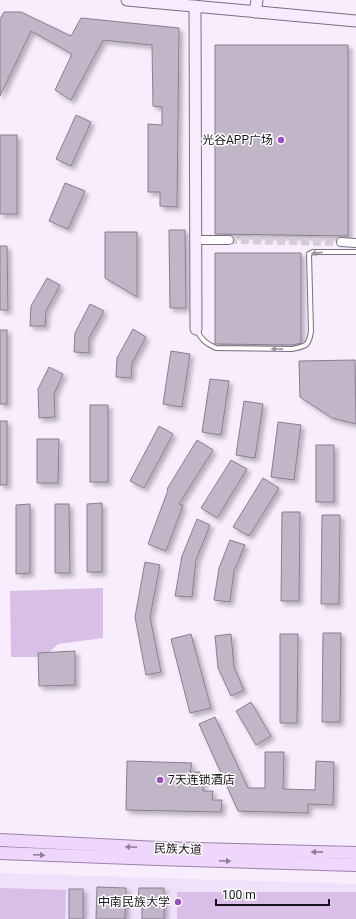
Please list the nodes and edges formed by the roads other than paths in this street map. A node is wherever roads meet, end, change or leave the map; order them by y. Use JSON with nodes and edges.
{"nodes":[{"id":1,"x":127,"y":0,"type":"edge"},
{"id":2,"x":256,"y":0,"type":"edge"},
{"id":3,"x":195,"y":6,"type":"junction"},
{"id":4,"x":256,"y":12,"type":"junction"},
{"id":5,"x":356,"y":21,"type":"edge"},
{"id":6,"x":196,"y":240,"type":"junction"},
{"id":7,"x":229,"y":240,"type":"tunnel mouth"},
{"id":8,"x":341,"y":242,"type":"tunnel mouth"},
{"id":9,"x":356,"y":243,"type":"edge"},
{"id":10,"x":356,"y":252,"type":"edge"},
{"id":11,"x":196,"y":329,"type":"joint"},
{"id":12,"x":0,"y":840,"type":"edge"},
{"id":13,"x":0,"y":853,"type":"edge"},
{"id":14,"x":356,"y":853,"type":"edge"},
{"id":15,"x":356,"y":865,"type":"edge"}],
"edges":[{"from":1,"to":3,"type":"street"},
{"from":2,"to":4,"type":"street"},
{"from":3,"to":4,"type":"street"},
{"from":3,"to":6,"type":"street"},
{"from":4,"to":5,"type":"street"},
{"from":6,"to":7,"type":"street"},
{"from":6,"to":11,"type":"street"},
{"from":8,"to":9,"type":"street"},
{"from":10,"to":11,"type":"lane","one_way":true},
{"from":14,"to":12,"type":"main road","name":"民族大道","one_way":true},
{"from":13,"to":15,"type":"main road","name":"民族大道","one_way":true}]}
